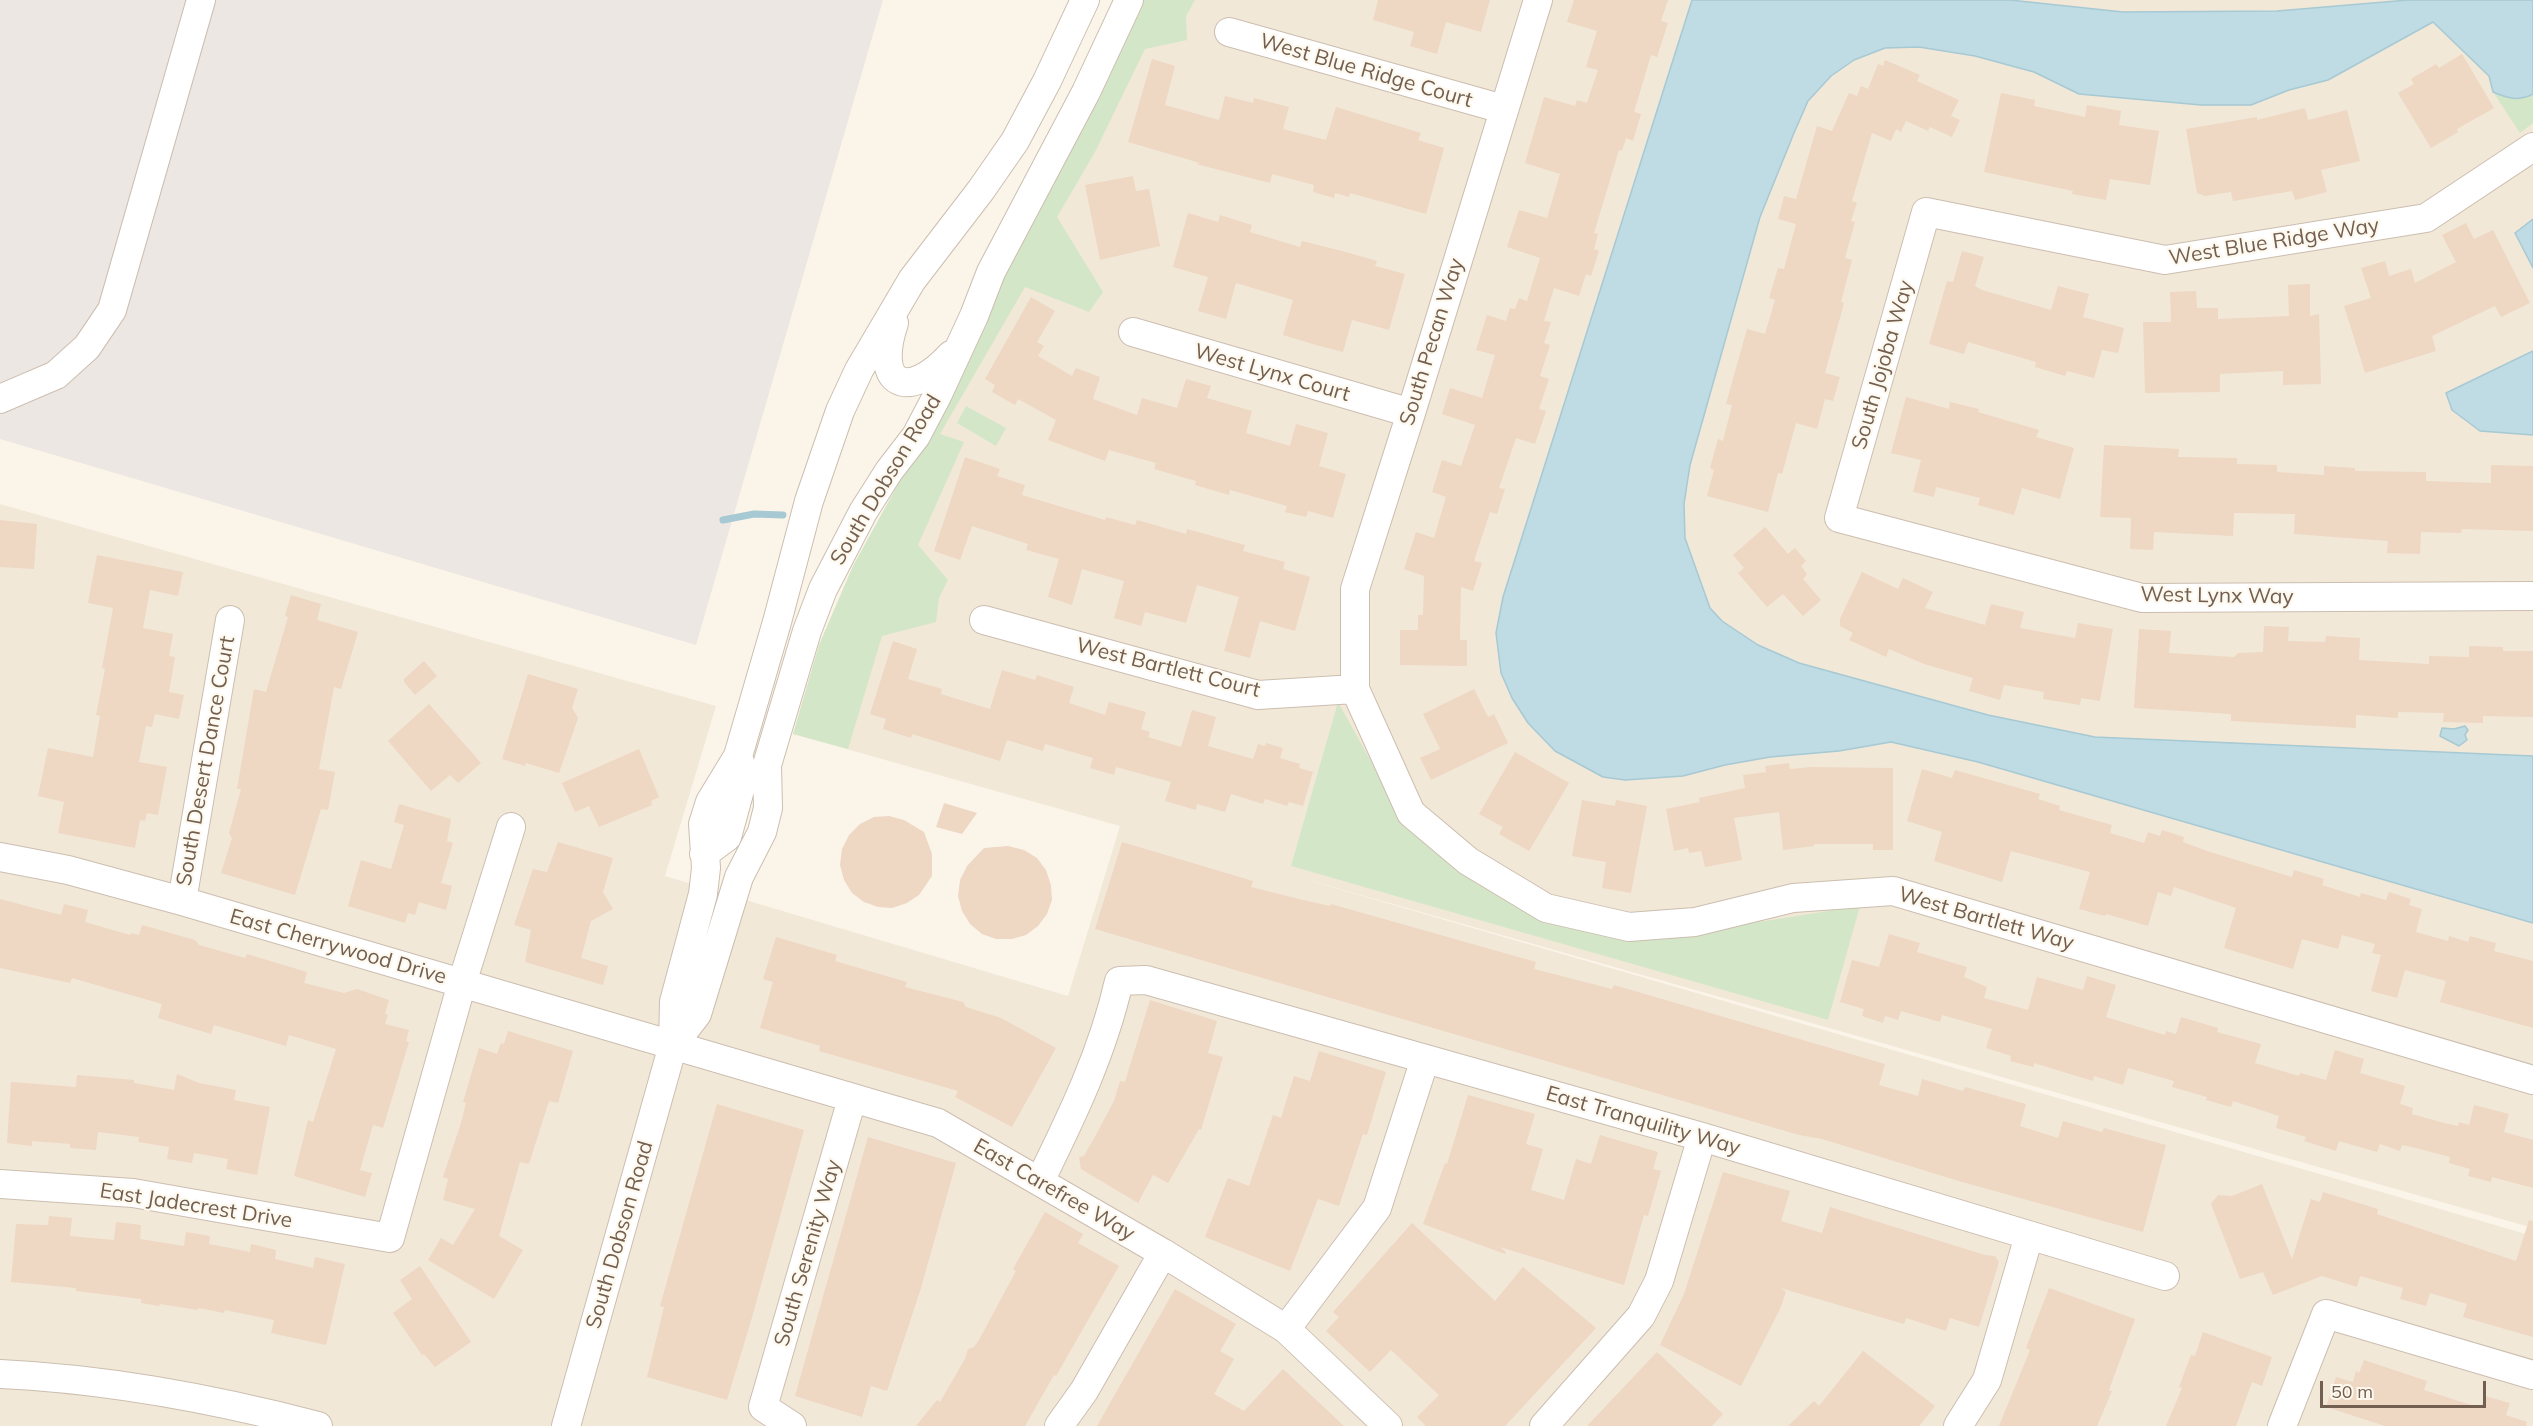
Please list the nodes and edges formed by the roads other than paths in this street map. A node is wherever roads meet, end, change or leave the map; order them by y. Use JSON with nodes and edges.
{"nodes":[{"id":1,"x":201,"y":0,"type":"edge"},
{"id":2,"x":1085,"y":0,"type":"edge"},
{"id":3,"x":1129,"y":0,"type":"edge"},
{"id":4,"x":1538,"y":0,"type":"edge"},
{"id":5,"x":1229,"y":32,"type":"dead end"},
{"id":6,"x":1503,"y":109,"type":"junction"},
{"id":7,"x":2533,"y":147,"type":"edge"},
{"id":8,"x":1926,"y":212,"type":"joint"},
{"id":9,"x":912,"y":280,"type":"junction"},
{"id":10,"x":1132,"y":332,"type":"dead end"},
{"id":11,"x":959,"y":346,"type":"junction"},
{"id":12,"x":0,"y":399,"type":"edge"},
{"id":13,"x":1411,"y":413,"type":"junction"},
{"id":14,"x":1839,"y":518,"type":"joint"},
{"id":15,"x":2533,"y":596,"type":"edge"},
{"id":16,"x":230,"y":620,"type":"dead end"},
{"id":17,"x":984,"y":620,"type":"dead end"},
{"id":18,"x":1355,"y":689,"type":"junction"},
{"id":19,"x":738,"y":756,"type":"junction"},
{"id":20,"x":767,"y":765,"type":"junction"},
{"id":21,"x":511,"y":827,"type":"dead end"},
{"id":22,"x":704,"y":855,"type":"junction"},
{"id":23,"x":0,"y":857,"type":"edge"},
{"id":24,"x":745,"y":866,"type":"junction"},
{"id":25,"x":182,"y":901,"type":"junction"},
{"id":26,"x":696,"y":969,"type":"junction"},
{"id":27,"x":462,"y":983,"type":"junction"},
{"id":28,"x":673,"y":1045,"type":"junction"},
{"id":29,"x":1425,"y":1059,"type":"junction"},
{"id":30,"x":2533,"y":1080,"type":"edge"},
{"id":31,"x":852,"y":1099,"type":"junction"},
{"id":32,"x":1702,"y":1137,"type":"junction"},
{"id":33,"x":1040,"y":1181,"type":"junction"},
{"id":34,"x":0,"y":1184,"type":"edge"},
{"id":35,"x":2029,"y":1236,"type":"junction"},
{"id":36,"x":1163,"y":1253,"type":"junction"},
{"id":37,"x":2165,"y":1276,"type":"dead end"},
{"id":38,"x":1286,"y":1329,"type":"junction"},
{"id":39,"x":0,"y":1374,"type":"edge"},
{"id":40,"x":2533,"y":1375,"type":"edge"},
{"id":41,"x":318,"y":1426,"type":"edge"},
{"id":42,"x":566,"y":1426,"type":"edge"},
{"id":43,"x":792,"y":1426,"type":"edge"},
{"id":44,"x":1059,"y":1426,"type":"edge"},
{"id":45,"x":1388,"y":1426,"type":"edge"},
{"id":46,"x":1544,"y":1426,"type":"edge"},
{"id":47,"x":1958,"y":1426,"type":"edge"},
{"id":48,"x":2282,"y":1426,"type":"edge"}],
"edges":[{"from":1,"to":12,"type":"street"},
{"from":2,"to":9,"type":"street","name":"South Dobson Road"},
{"from":3,"to":11,"type":"street","name":"South Dobson Road"},
{"from":4,"to":6,"type":"street","name":"South Pecan Way"},
{"from":5,"to":6,"type":"street","name":"West Blue Ridge Court"},
{"from":6,"to":13,"type":"street","name":"South Pecan Way"},
{"from":7,"to":8,"type":"street","name":"West Blue Ridge Way"},
{"from":8,"to":14,"type":"street","name":"South Jojoba Way"},
{"from":9,"to":11,"type":"street"},
{"from":9,"to":19,"type":"street","name":"South Dobson Road"},
{"from":10,"to":13,"type":"street","name":"West Lynx Court"},
{"from":11,"to":20,"type":"street","name":"South Dobson Road"},
{"from":13,"to":18,"type":"street","name":"South Pecan Way"},
{"from":14,"to":15,"type":"street","name":"West Lynx Way"},
{"from":16,"to":25,"type":"street","name":"South Desert Dance Court"},
{"from":17,"to":18,"type":"street","name":"West Bartlett Court"},
{"from":18,"to":30,"type":"street","name":"West Bartlett Way"},
{"from":19,"to":20,"type":"street"},
{"from":19,"to":22,"type":"street","name":"South Dobson Road"},
{"from":20,"to":24,"type":"street","name":"South Dobson Road"},
{"from":21,"to":27,"type":"street"},
{"from":22,"to":24,"type":"street"},
{"from":22,"to":26,"type":"street","name":"South Dobson Road"},
{"from":23,"to":25,"type":"street","name":"East Cherrywood Drive"},
{"from":24,"to":26,"type":"street","name":"South Dobson Road"},
{"from":25,"to":27,"type":"street","name":"East Cherrywood Drive"},
{"from":26,"to":28,"type":"street","name":"South Dobson Road"},
{"from":27,"to":28,"type":"street","name":"East Cherrywood Drive"},
{"from":27,"to":34,"type":"street","name":"East Jadecrest Drive"},
{"from":28,"to":31,"type":"street","name":"East Carefree Way"},
{"from":28,"to":42,"type":"street","name":"South Dobson Road"},
{"from":29,"to":32,"type":"street","name":"East Tranquility Way"},
{"from":29,"to":33,"type":"street","name":"East Tranquility Way"},
{"from":29,"to":38,"type":"street"},
{"from":31,"to":33,"type":"street","name":"East Carefree Way"},
{"from":31,"to":43,"type":"street","name":"South Serenity Way"},
{"from":32,"to":35,"type":"street","name":"East Tranquility Way"},
{"from":32,"to":46,"type":"street"},
{"from":33,"to":36,"type":"street","name":"East Carefree Way"},
{"from":35,"to":37,"type":"street","name":"East Tranquility Way"},
{"from":35,"to":47,"type":"street"},
{"from":36,"to":38,"type":"street","name":"East Carefree Way"},
{"from":36,"to":44,"type":"street"},
{"from":38,"to":45,"type":"street","name":"East Carefree Way"},
{"from":39,"to":41,"type":"street"},
{"from":40,"to":48,"type":"street"}]}
